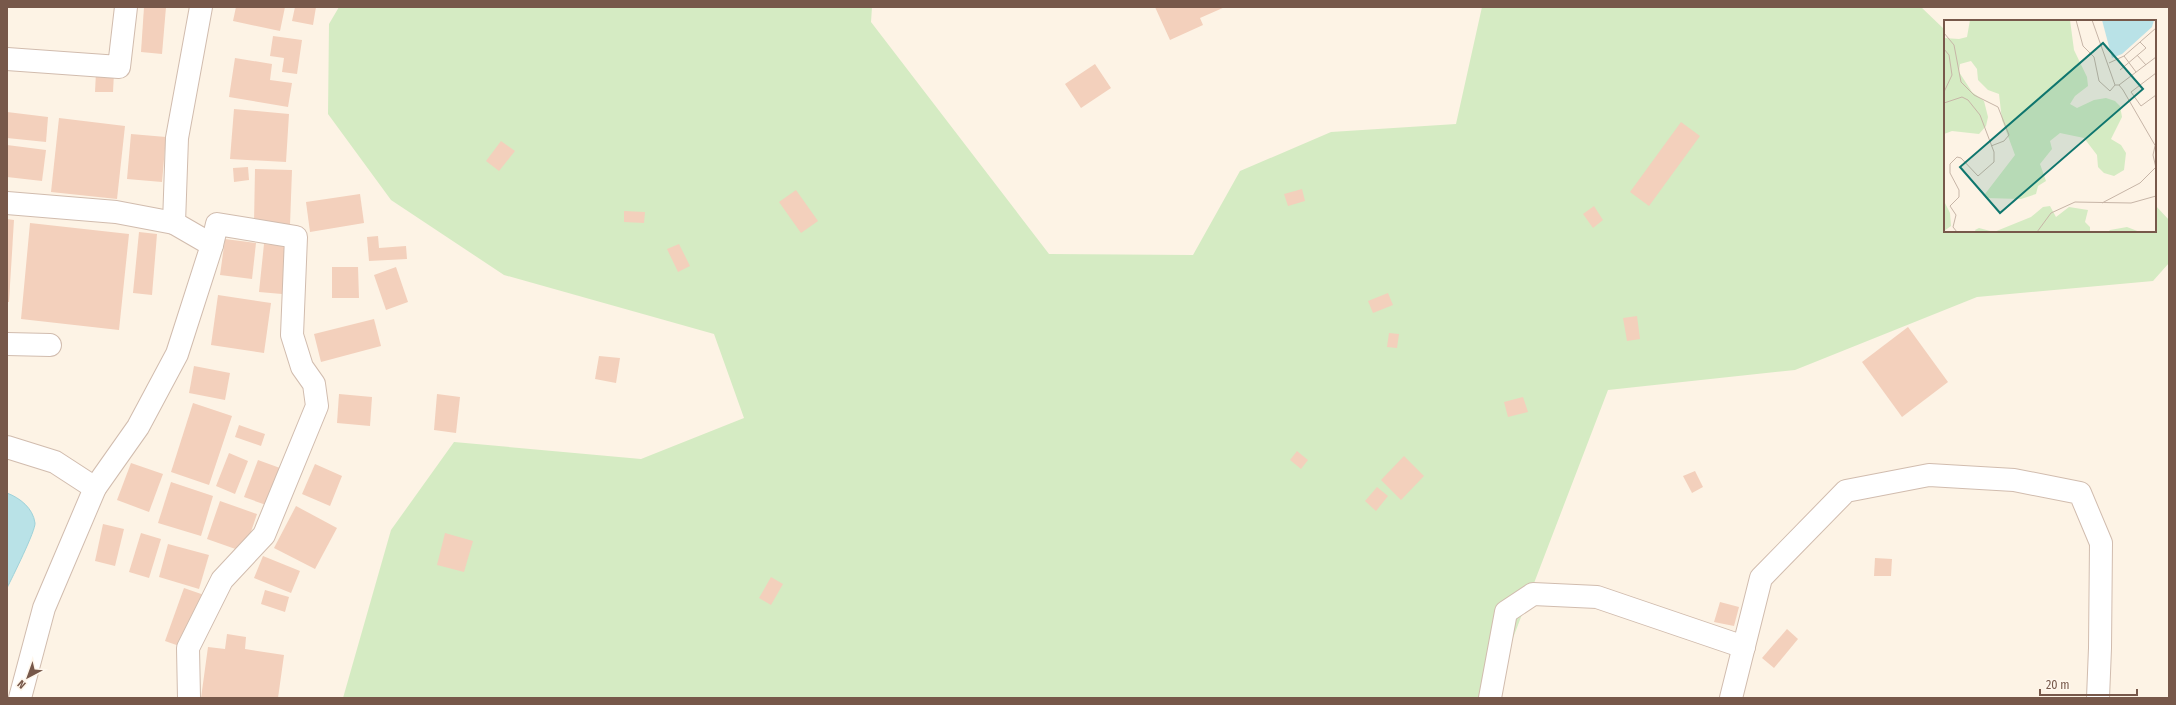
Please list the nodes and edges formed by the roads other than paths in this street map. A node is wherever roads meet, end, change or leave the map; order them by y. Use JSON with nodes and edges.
{"nodes":[{"id":1,"x":126,"y":7,"type":"edge"},
{"id":2,"x":200,"y":7,"type":"edge"},
{"id":3,"x":7,"y":59,"type":"edge"},
{"id":4,"x":7,"y":203,"type":"edge"},
{"id":5,"x":174,"y":223,"type":"junction"},
{"id":6,"x":212,"y":245,"type":"junction"},
{"id":7,"x":7,"y":344,"type":"edge"},
{"id":8,"x":50,"y":345,"type":"dead end"},
{"id":9,"x":7,"y":447,"type":"edge"},
{"id":10,"x":95,"y":488,"type":"junction"},
{"id":11,"x":1744,"y":647,"type":"junction"},
{"id":12,"x":20,"y":698,"type":"edge"},
{"id":13,"x":189,"y":698,"type":"edge"},
{"id":14,"x":1490,"y":698,"type":"edge"},
{"id":15,"x":1731,"y":698,"type":"edge"},
{"id":16,"x":2098,"y":698,"type":"edge"}],
"edges":[{"from":1,"to":3,"type":"street"},
{"from":2,"to":5,"type":"street"},
{"from":4,"to":5,"type":"street"},
{"from":5,"to":6,"type":"street"},
{"from":6,"to":10,"type":"street"},
{"from":6,"to":13,"type":"street"},
{"from":7,"to":8,"type":"street"},
{"from":9,"to":10,"type":"street"},
{"from":10,"to":12,"type":"street"},
{"from":11,"to":14,"type":"street"},
{"from":11,"to":15,"type":"street"},
{"from":11,"to":16,"type":"street"}]}
